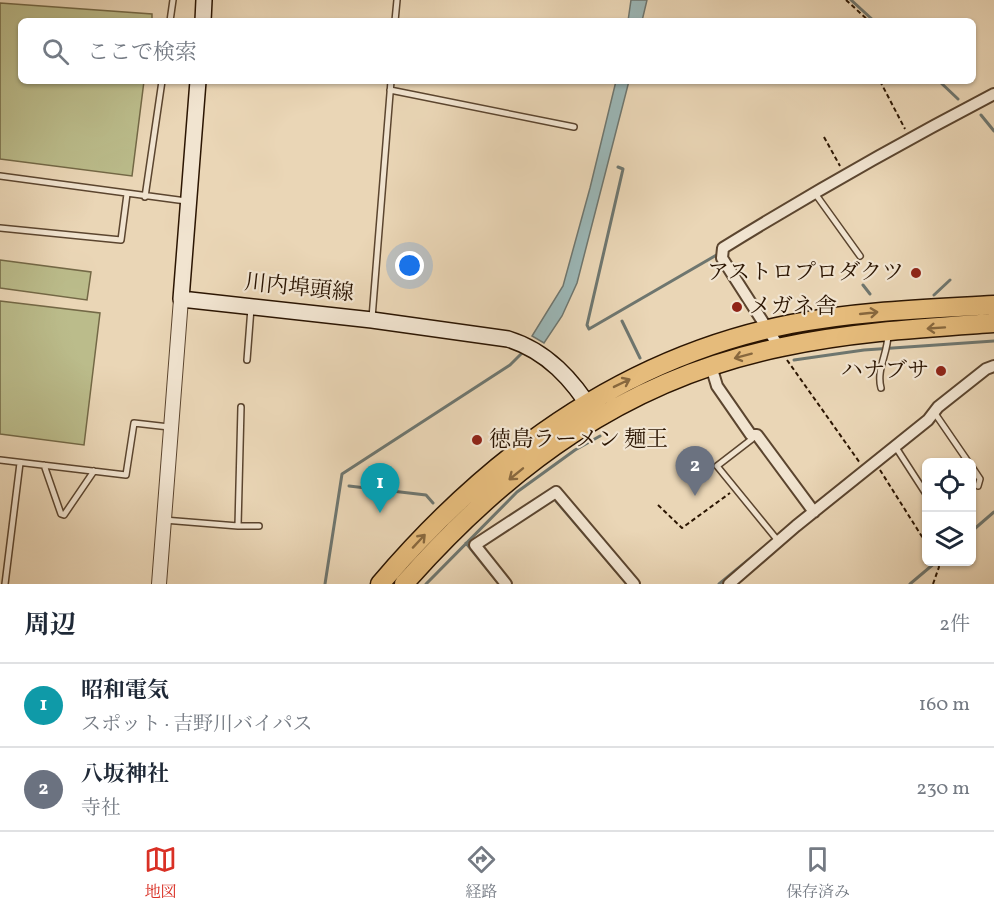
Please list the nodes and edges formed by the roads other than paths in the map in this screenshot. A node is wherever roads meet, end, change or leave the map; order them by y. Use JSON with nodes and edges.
{"nodes":[{"id":1,"x":173,"y":0,"type":"edge"},
{"id":2,"x":204,"y":0,"type":"edge"},
{"id":3,"x":397,"y":0,"type":"edge"},
{"id":4,"x":170,"y":18,"type":"edge"},
{"id":5,"x":203,"y":18,"type":"edge"},
{"id":6,"x":395,"y":18,"type":"edge"},
{"id":7,"x":162,"y":84,"type":"edge"},
{"id":8,"x":198,"y":84,"type":"edge"},
{"id":9,"x":391,"y":84,"type":"edge"},
{"id":10,"x":390,"y":90,"type":"junction"},
{"id":11,"x":994,"y":94,"type":"edge"},
{"id":12,"x":574,"y":127,"type":"dead end"},
{"id":13,"x":0,"y":176,"type":"edge"},
{"id":14,"x":814,"y":192,"type":"junction"},
{"id":15,"x":127,"y":194,"type":"junction"},
{"id":16,"x":145,"y":197,"type":"junction"},
{"id":17,"x":188,"y":201,"type":"junction"},
{"id":18,"x":0,"y":228,"type":"edge"},
{"id":19,"x":860,"y":256,"type":"dead end"},
{"id":20,"x":181,"y":299,"type":"junction"},
{"id":21,"x":994,"y":305,"type":"edge"},
{"id":22,"x":251,"y":307,"type":"junction"},
{"id":23,"x":372,"y":320,"type":"junction"},
{"id":24,"x":994,"y":323,"type":"edge"},
{"id":25,"x":767,"y":330,"type":"junction"},
{"id":26,"x":887,"y":343,"type":"junction"},
{"id":27,"x":779,"y":347,"type":"junction"},
{"id":28,"x":247,"y":360,"type":"dead end"},
{"id":29,"x":711,"y":366,"type":"junction"},
{"id":30,"x":994,"y":366,"type":"edge"},
{"id":31,"x":881,"y":388,"type":"dead end"},
{"id":32,"x":587,"y":402,"type":"junction"},
{"id":33,"x":241,"y":407,"type":"dead end"},
{"id":34,"x":934,"y":412,"type":"junction"},
{"id":35,"x":597,"y":419,"type":"junction"},
{"id":36,"x":171,"y":428,"type":"junction"},
{"id":37,"x":751,"y":435,"type":"junction"},
{"id":38,"x":895,"y":446,"type":"junction"},
{"id":39,"x":966,"y":458,"type":"edge"},
{"id":40,"x":0,"y":460,"type":"edge"},
{"id":41,"x":20,"y":463,"type":"junction"},
{"id":42,"x":44,"y":465,"type":"junction"},
{"id":43,"x":94,"y":471,"type":"junction"},
{"id":44,"x":976,"y":473,"type":"edge"},
{"id":45,"x":922,"y":486,"type":"edge"},
{"id":46,"x":978,"y":486,"type":"dead end"},
{"id":47,"x":814,"y":512,"type":"junction"},
{"id":48,"x":164,"y":520,"type":"junction"},
{"id":49,"x":238,"y":526,"type":"junction"},
{"id":50,"x":259,"y":526,"type":"dead end"},
{"id":51,"x":779,"y":542,"type":"junction"},
{"id":52,"x":5,"y":584,"type":"edge"},
{"id":53,"x":159,"y":584,"type":"edge"},
{"id":54,"x":380,"y":584,"type":"edge"},
{"id":55,"x":404,"y":584,"type":"edge"},
{"id":56,"x":506,"y":584,"type":"edge"},
{"id":57,"x":634,"y":584,"type":"edge"},
{"id":58,"x":729,"y":584,"type":"edge"}],
"edges":[{"from":1,"to":4,"type":"lane"},
{"from":2,"to":5,"type":"main road"},
{"from":3,"to":6,"type":"lane"},
{"from":7,"to":16,"type":"lane"},
{"from":8,"to":17,"type":"main road"},
{"from":9,"to":10,"type":"lane"},
{"from":10,"to":12,"type":"lane"},
{"from":10,"to":23,"type":"lane"},
{"from":11,"to":14,"type":"street"},
{"from":13,"to":15,"type":"lane"},
{"from":14,"to":19,"type":"lane"},
{"from":14,"to":25,"type":"street"},
{"from":15,"to":16,"type":"lane"},
{"from":15,"to":18,"type":"lane"},
{"from":16,"to":17,"type":"lane"},
{"from":17,"to":20,"type":"main road"},
{"from":20,"to":22,"type":"main road","name":"川内埠頭線"},
{"from":20,"to":36,"type":"street"},
{"from":25,"to":21,"type":"highway","one_way":true},
{"from":22,"to":23,"type":"main road","name":"川内埠頭線"},
{"from":22,"to":28,"type":"lane"},
{"from":23,"to":32,"type":"main road","name":"川内埠頭線"},
{"from":24,"to":26,"type":"highway","one_way":true},
{"from":25,"to":27,"type":"street"},
{"from":32,"to":25,"type":"highway","one_way":true},
{"from":26,"to":27,"type":"highway"},
{"from":26,"to":31,"type":"lane"},
{"from":27,"to":29,"type":"highway","one_way":true},
{"from":29,"to":35,"type":"highway"},
{"from":29,"to":37,"type":"street"},
{"from":30,"to":34,"type":"street"},
{"from":32,"to":35,"type":"main road","name":"川内埠頭線"},
{"from":54,"to":32,"type":"highway","one_way":true},
{"from":33,"to":49,"type":"lane"},
{"from":34,"to":38,"type":"street"},
{"from":34,"to":39,"type":"lane"},
{"from":35,"to":55,"type":"highway","one_way":true},
{"from":36,"to":43,"type":"lane"},
{"from":36,"to":48,"type":"street"},
{"from":37,"to":47,"type":"street"},
{"from":37,"to":51,"type":"lane"},
{"from":38,"to":45,"type":"lane"},
{"from":38,"to":47,"type":"street"},
{"from":40,"to":41,"type":"lane"},
{"from":41,"to":42,"type":"lane"},
{"from":41,"to":52,"type":"lane"},
{"from":42,"to":43,"type":"lane"},
{"from":42,"to":43,"type":"lane"},
{"from":44,"to":46,"type":"lane"},
{"from":47,"to":51,"type":"street"},
{"from":48,"to":49,"type":"lane"},
{"from":48,"to":53,"type":"street"},
{"from":49,"to":50,"type":"lane"},
{"from":51,"to":58,"type":"street"},
{"from":56,"to":57,"type":"street"}]}
